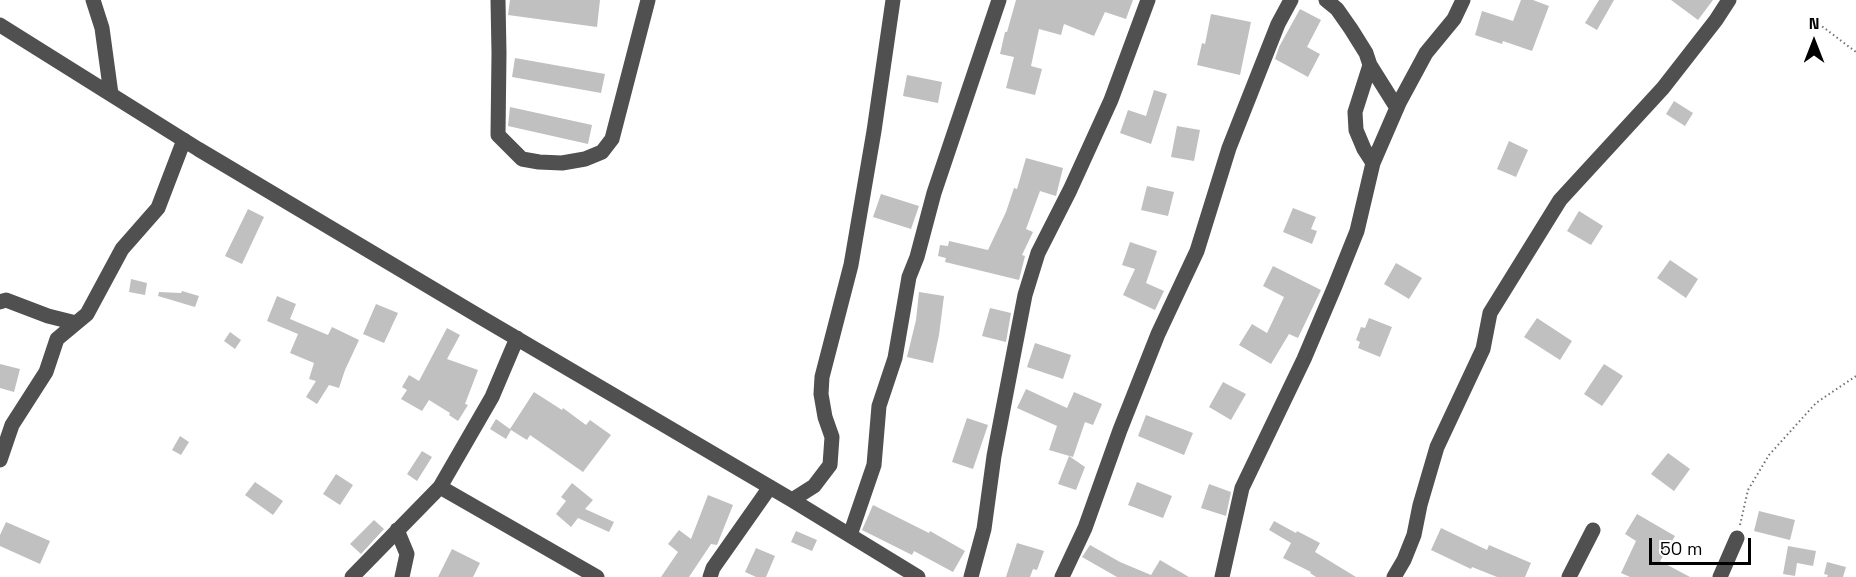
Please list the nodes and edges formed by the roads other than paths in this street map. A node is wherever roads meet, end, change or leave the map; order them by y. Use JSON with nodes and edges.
{"nodes":[{"id":1,"x":93,"y":0,"type":"edge"},
{"id":2,"x":498,"y":0,"type":"edge"},
{"id":3,"x":648,"y":0,"type":"edge"},
{"id":4,"x":893,"y":0,"type":"edge"},
{"id":5,"x":999,"y":0,"type":"edge"},
{"id":6,"x":1148,"y":0,"type":"edge"},
{"id":7,"x":1291,"y":0,"type":"edge"},
{"id":8,"x":1326,"y":0,"type":"edge"},
{"id":9,"x":1463,"y":0,"type":"edge"},
{"id":10,"x":1729,"y":0,"type":"edge"},
{"id":11,"x":0,"y":25,"type":"edge"},
{"id":12,"x":1370,"y":65,"type":"junction"},
{"id":13,"x":111,"y":94,"type":"junction"},
{"id":14,"x":1397,"y":108,"type":"junction"},
{"id":15,"x":184,"y":140,"type":"junction"},
{"id":16,"x":1373,"y":163,"type":"junction"},
{"id":17,"x":0,"y":302,"type":"edge"},
{"id":18,"x":76,"y":323,"type":"junction"},
{"id":19,"x":517,"y":338,"type":"junction"},
{"id":20,"x":0,"y":460,"type":"edge"},
{"id":21,"x":440,"y":487,"type":"junction"},
{"id":22,"x":770,"y":487,"type":"junction"},
{"id":23,"x":792,"y":500,"type":"junction"},
{"id":24,"x":397,"y":530,"type":"junction"},
{"id":25,"x":1593,"y":531,"type":"dead end"},
{"id":26,"x":850,"y":535,"type":"junction"},
{"id":27,"x":1737,"y":538,"type":"road end"},
{"id":28,"x":352,"y":577,"type":"edge"},
{"id":29,"x":402,"y":577,"type":"edge"},
{"id":30,"x":597,"y":577,"type":"edge"},
{"id":31,"x":710,"y":577,"type":"edge"},
{"id":32,"x":918,"y":577,"type":"edge"},
{"id":33,"x":971,"y":577,"type":"edge"},
{"id":34,"x":1062,"y":577,"type":"edge"},
{"id":35,"x":1222,"y":577,"type":"edge"},
{"id":36,"x":1394,"y":577,"type":"edge"},
{"id":37,"x":1569,"y":577,"type":"edge"},
{"id":38,"x":1720,"y":577,"type":"edge"}],
"edges":[{"from":1,"to":13,"type":"street"},
{"from":2,"to":3,"type":"street"},
{"from":4,"to":23,"type":"street"},
{"from":5,"to":26,"type":"street"},
{"from":6,"to":33,"type":"street"},
{"from":7,"to":34,"type":"street"},
{"from":8,"to":12,"type":"street"},
{"from":9,"to":14,"type":"street"},
{"from":10,"to":36,"type":"street"},
{"from":11,"to":13,"type":"street"},
{"from":12,"to":14,"type":"street"},
{"from":12,"to":16,"type":"street"},
{"from":13,"to":15,"type":"street"},
{"from":14,"to":16,"type":"street"},
{"from":15,"to":18,"type":"street"},
{"from":15,"to":19,"type":"street"},
{"from":16,"to":35,"type":"street"},
{"from":17,"to":18,"type":"street"},
{"from":18,"to":20,"type":"street"},
{"from":19,"to":21,"type":"street"},
{"from":19,"to":22,"type":"street"},
{"from":21,"to":24,"type":"street"},
{"from":21,"to":30,"type":"street"},
{"from":22,"to":23,"type":"street"},
{"from":22,"to":31,"type":"street"},
{"from":23,"to":26,"type":"street"},
{"from":24,"to":28,"type":"street"},
{"from":24,"to":29,"type":"street"},
{"from":25,"to":37,"type":"street"},
{"from":26,"to":32,"type":"street"},
{"from":27,"to":38,"type":"street"}]}
